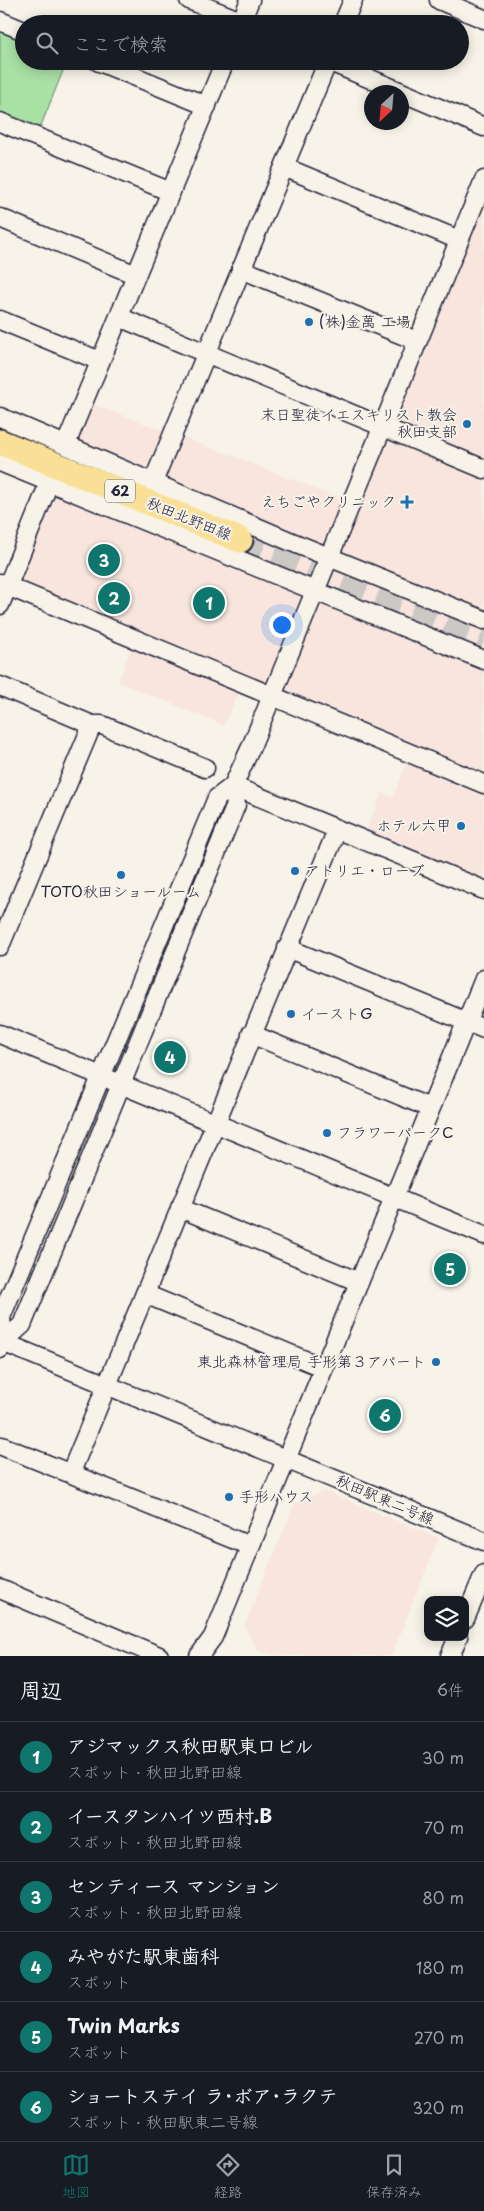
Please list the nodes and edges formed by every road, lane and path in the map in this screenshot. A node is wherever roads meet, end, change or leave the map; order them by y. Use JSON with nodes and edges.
{"nodes":[{"id":1,"x":189,"y":0,"type":"edge"},
{"id":2,"x":250,"y":0,"type":"edge"},
{"id":3,"x":353,"y":0,"type":"edge"},
{"id":4,"x":439,"y":0,"type":"edge"},
{"id":5,"x":226,"y":15,"type":"edge"},
{"id":6,"x":244,"y":15,"type":"edge"},
{"id":7,"x":347,"y":15,"type":"edge"},
{"id":8,"x":484,"y":18,"type":"edge"},
{"id":9,"x":0,"y":21,"type":"edge"},
{"id":10,"x":15,"y":27,"type":"edge"},
{"id":11,"x":120,"y":70,"type":"edge"},
{"id":12,"x":221,"y":70,"type":"edge"},
{"id":13,"x":324,"y":70,"type":"edge"},
{"id":14,"x":349,"y":70,"type":"edge"},
{"id":15,"x":206,"y":106,"type":"junction"},
{"id":16,"x":0,"y":122,"type":"edge"},
{"id":17,"x":484,"y":127,"type":"edge"},
{"id":18,"x":284,"y":167,"type":"junction"},
{"id":19,"x":484,"y":180,"type":"edge"},
{"id":20,"x":171,"y":192,"type":"junction"},
{"id":21,"x":0,"y":218,"type":"edge"},
{"id":22,"x":459,"y":240,"type":"junction"},
{"id":23,"x":241,"y":269,"type":"junction"},
{"id":24,"x":136,"y":275,"type":"junction"},
{"id":25,"x":119,"y":317,"type":"junction"},
{"id":26,"x":0,"y":320,"type":"edge"},
{"id":27,"x":417,"y":341,"type":"junction"},
{"id":28,"x":206,"y":353,"type":"junction"},
{"id":29,"x":100,"y":361,"type":"junction"},
{"id":30,"x":0,"y":417,"type":"edge"},
{"id":31,"x":382,"y":428,"type":"junction"},
{"id":32,"x":0,"y":442,"type":"edge"},
{"id":33,"x":66,"y":444,"type":"junction"},
{"id":34,"x":0,"y":462,"type":"edge"},
{"id":35,"x":484,"y":469,"type":"edge"},
{"id":36,"x":153,"y":482,"type":"junction"},
{"id":37,"x":50,"y":483,"type":"junction"},
{"id":38,"x":240,"y":540,"type":"tunnel mouth"},
{"id":39,"x":328,"y":557,"type":"junction"},
{"id":40,"x":4,"y":585,"type":"edge"},
{"id":41,"x":314,"y":591,"type":"junction"},
{"id":42,"x":0,"y":605,"type":"edge"},
{"id":43,"x":484,"y":620,"type":"edge"},
{"id":44,"x":484,"y":660,"type":"edge"},
{"id":45,"x":0,"y":686,"type":"edge"},
{"id":46,"x":272,"y":696,"type":"junction"},
{"id":47,"x":92,"y":725,"type":"junction"},
{"id":48,"x":205,"y":768,"type":"dead end"},
{"id":49,"x":484,"y":784,"type":"edge"},
{"id":50,"x":233,"y":786,"type":"junction"},
{"id":51,"x":337,"y":830,"type":"junction"},
{"id":52,"x":484,"y":890,"type":"edge"},
{"id":53,"x":0,"y":946,"type":"edge"},
{"id":54,"x":287,"y":948,"type":"junction"},
{"id":55,"x":484,"y":979,"type":"edge"},
{"id":56,"x":466,"y":1022,"type":"junction"},
{"id":57,"x":484,"y":1028,"type":"edge"},
{"id":58,"x":0,"y":1034,"type":"edge"},
{"id":59,"x":251,"y":1034,"type":"junction"},
{"id":60,"x":101,"y":1076,"type":"junction"},
{"id":61,"x":121,"y":1084,"type":"junction"},
{"id":62,"x":430,"y":1108,"type":"junction"},
{"id":63,"x":215,"y":1123,"type":"junction"},
{"id":64,"x":394,"y":1198,"type":"junction"},
{"id":65,"x":180,"y":1208,"type":"junction"},
{"id":66,"x":484,"y":1234,"type":"edge"},
{"id":67,"x":359,"y":1282,"type":"junction"},
{"id":68,"x":145,"y":1294,"type":"junction"},
{"id":69,"x":1,"y":1344,"type":"edge"},
{"id":70,"x":324,"y":1368,"type":"junction"},
{"id":71,"x":107,"y":1386,"type":"junction"},
{"id":72,"x":2,"y":1446,"type":"dead end"},
{"id":73,"x":287,"y":1459,"type":"junction"},
{"id":74,"x":71,"y":1472,"type":"junction"},
{"id":75,"x":484,"y":1541,"type":"edge"},
{"id":76,"x":250,"y":1546,"type":"junction"},
{"id":77,"x":484,"y":1574,"type":"edge"},
{"id":78,"x":0,"y":1589,"type":"edge"},
{"id":79,"x":469,"y":1610,"type":"edge"},
{"id":80,"x":456,"y":1641,"type":"edge"},
{"id":81,"x":159,"y":1656,"type":"edge"},
{"id":82,"x":199,"y":1656,"type":"edge"},
{"id":83,"x":450,"y":1656,"type":"edge"}],
"edges":[{"from":1,"to":5,"type":"street"},
{"from":2,"to":6,"type":"street"},
{"from":3,"to":7,"type":"street"},
{"from":4,"to":8,"type":"street"},
{"from":9,"to":10,"type":"street"},
{"from":11,"to":15,"type":"street"},
{"from":12,"to":15,"type":"street"},
{"from":13,"to":18,"type":"street"},
{"from":14,"to":17,"type":"street"},
{"from":15,"to":20,"type":"street"},
{"from":16,"to":20,"type":"street"},
{"from":18,"to":22,"type":"street"},
{"from":18,"to":23,"type":"street"},
{"from":19,"to":22,"type":"street"},
{"from":20,"to":24,"type":"street"},
{"from":21,"to":24,"type":"street"},
{"from":22,"to":27,"type":"street"},
{"from":23,"to":27,"type":"street"},
{"from":23,"to":28,"type":"street"},
{"from":24,"to":25,"type":"street"},
{"from":25,"to":28,"type":"street"},
{"from":25,"to":29,"type":"street"},
{"from":26,"to":29,"type":"street"},
{"from":27,"to":31,"type":"street"},
{"from":28,"to":31,"type":"street"},
{"from":28,"to":36,"type":"street"},
{"from":29,"to":33,"type":"street"},
{"from":30,"to":33,"type":"street"},
{"from":31,"to":35,"type":"street"},
{"from":31,"to":39,"type":"street"},
{"from":32,"to":38,"type":"highway","name":"秋田北野田線","number":"62"},
{"from":33,"to":36,"type":"street"},
{"from":34,"to":37,"type":"street"},
{"from":36,"to":39,"type":"street"},
{"from":37,"to":40,"type":"street"},
{"from":37,"to":41,"type":"street"},
{"from":39,"to":41,"type":"street"},
{"from":39,"to":43,"type":"street"},
{"from":40,"to":42,"type":"street"},
{"from":40,"to":46,"type":"street"},
{"from":41,"to":44,"type":"street"},
{"from":41,"to":46,"type":"street"},
{"from":45,"to":47,"type":"street"},
{"from":46,"to":49,"type":"street"},
{"from":46,"to":50,"type":"street"},
{"from":47,"to":48,"type":"street"},
{"from":47,"to":53,"type":"street"},
{"from":50,"to":51,"type":"street"},
{"from":50,"to":60,"type":"street"},
{"from":50,"to":61,"type":"street"},
{"from":51,"to":52,"type":"street"},
{"from":51,"to":54,"type":"street"},
{"from":54,"to":56,"type":"street"},
{"from":54,"to":59,"type":"street"},
{"from":55,"to":56,"type":"street"},
{"from":56,"to":57,"type":"street"},
{"from":56,"to":62,"type":"street"},
{"from":58,"to":60,"type":"street"},
{"from":59,"to":62,"type":"street"},
{"from":59,"to":63,"type":"street"},
{"from":60,"to":61,"type":"street"},
{"from":60,"to":69,"type":"street"},
{"from":61,"to":63,"type":"street"},
{"from":61,"to":69,"type":"street"},
{"from":62,"to":64,"type":"street"},
{"from":63,"to":64,"type":"street"},
{"from":63,"to":65,"type":"street"},
{"from":64,"to":66,"type":"street"},
{"from":64,"to":67,"type":"street"},
{"from":65,"to":67,"type":"street"},
{"from":65,"to":68,"type":"street"},
{"from":67,"to":70,"type":"street"},
{"from":68,"to":70,"type":"street"},
{"from":68,"to":71,"type":"street"},
{"from":69,"to":71,"type":"street","name":"秋田駅東二号線"},
{"from":70,"to":73,"type":"street"},
{"from":71,"to":73,"type":"street","name":"秋田駅東二号線"},
{"from":71,"to":74,"type":"street"},
{"from":72,"to":74,"type":"street"},
{"from":73,"to":75,"type":"street","name":"秋田駅東二号線"},
{"from":73,"to":76,"type":"street"},
{"from":74,"to":76,"type":"street"},
{"from":76,"to":82,"type":"street"},
{"from":77,"to":79,"type":"street"},
{"from":78,"to":81,"type":"street"},
{"from":80,"to":83,"type":"street"}]}
